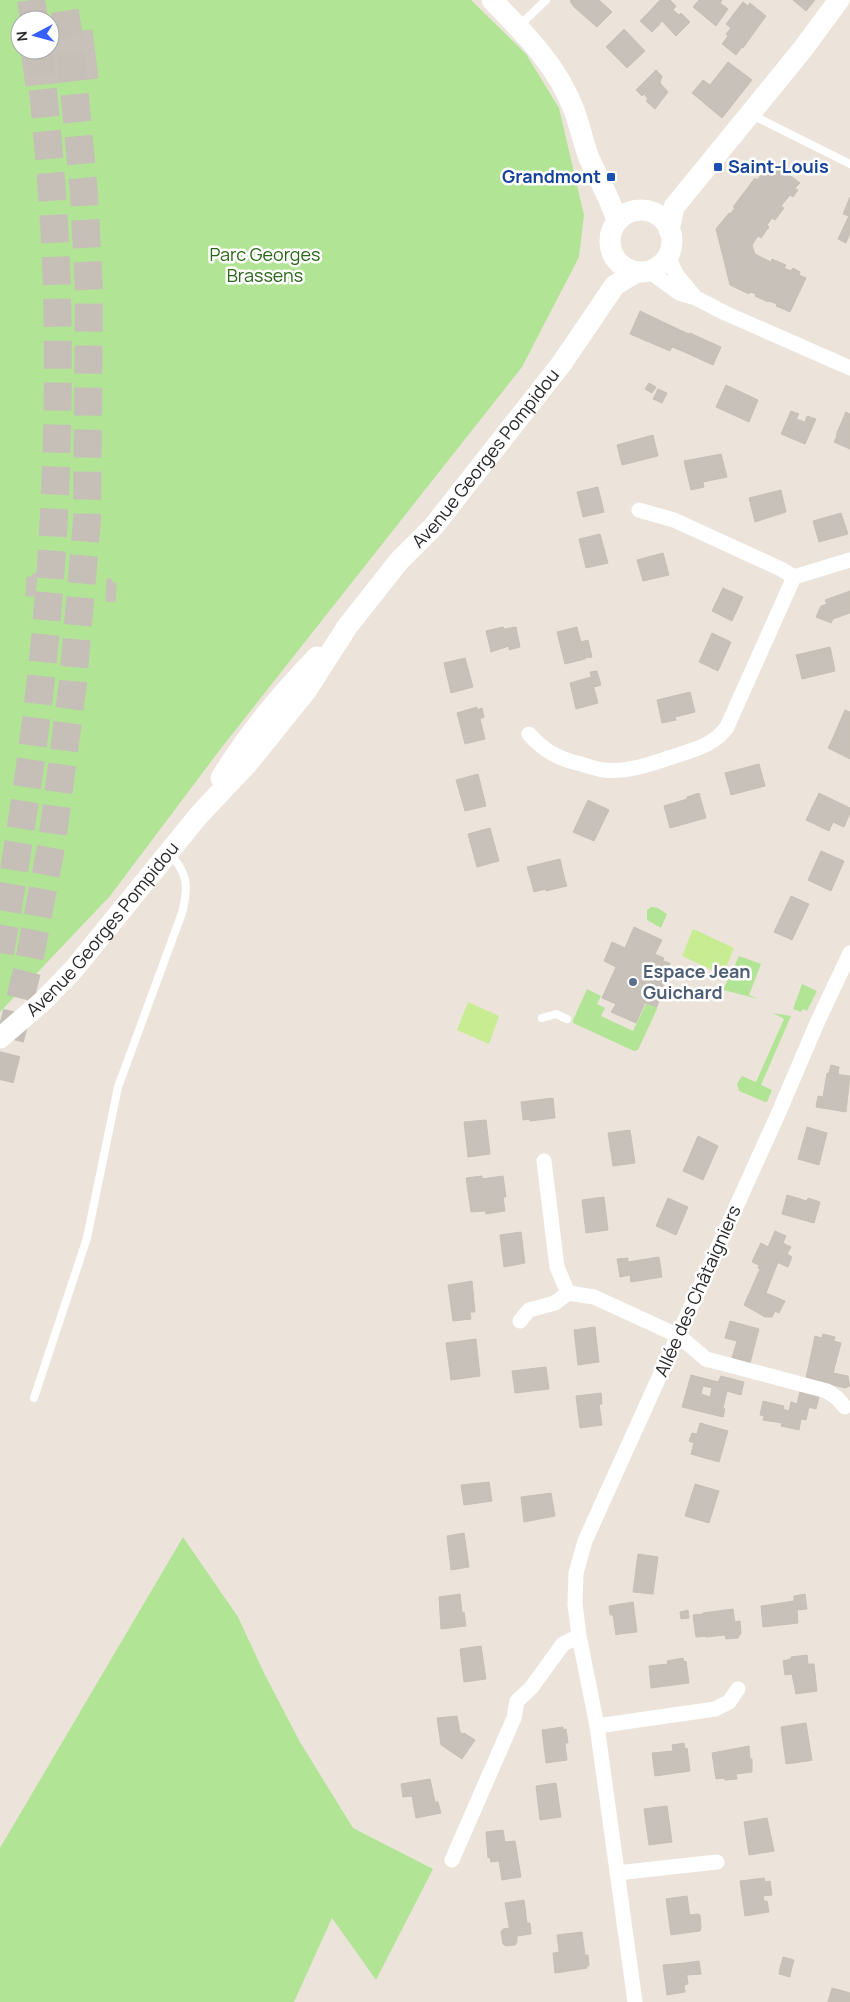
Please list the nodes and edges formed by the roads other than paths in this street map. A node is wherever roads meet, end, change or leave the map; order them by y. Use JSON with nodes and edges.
{"nodes":[{"id":1,"x":492,"y":0,"type":"edge"},
{"id":2,"x":546,"y":0,"type":"edge"},
{"id":3,"x":839,"y":0,"type":"edge"},
{"id":4,"x":518,"y":27,"type":"junction"},
{"id":5,"x":750,"y":114,"type":"junction"},
{"id":6,"x":850,"y":164,"type":"edge"},
{"id":7,"x":674,"y":207,"type":"junction"},
{"id":8,"x":634,"y":215,"type":"junction"},
{"id":9,"x":669,"y":230,"type":"junction"},
{"id":10,"x":668,"y":255,"type":"junction"},
{"id":11,"x":615,"y":258,"type":"junction"},
{"id":12,"x":643,"y":271,"type":"junction"},
{"id":13,"x":615,"y":285,"type":"junction"},
{"id":14,"x":696,"y":298,"type":"junction"},
{"id":15,"x":850,"y":368,"type":"edge"},
{"id":16,"x":639,"y":510,"type":"dead end"},
{"id":17,"x":850,"y":560,"type":"edge"},
{"id":18,"x":794,"y":577,"type":"junction"},
{"id":19,"x":529,"y":734,"type":"dead end"},
{"id":20,"x":169,"y":854,"type":"junction"},
{"id":21,"x":849,"y":956,"type":"edge"},
{"id":22,"x":542,"y":1018,"type":"dead end"},
{"id":23,"x":567,"y":1019,"type":"dead end"},
{"id":24,"x":0,"y":1038,"type":"edge"},
{"id":25,"x":544,"y":1161,"type":"dead end"},
{"id":26,"x":568,"y":1293,"type":"junction"},
{"id":27,"x":520,"y":1321,"type":"dead end"},
{"id":28,"x":679,"y":1336,"type":"junction"},
{"id":29,"x":34,"y":1398,"type":"dead end"},
{"id":30,"x":845,"y":1407,"type":"dead end"},
{"id":31,"x":579,"y":1636,"type":"junction"},
{"id":32,"x":738,"y":1689,"type":"dead end"},
{"id":33,"x":597,"y":1726,"type":"junction"},
{"id":34,"x":452,"y":1860,"type":"dead end"},
{"id":35,"x":717,"y":1862,"type":"dead end"},
{"id":36,"x":617,"y":1873,"type":"junction"},
{"id":37,"x":635,"y":2002,"type":"edge"}],
"edges":[{"from":1,"to":4,"type":"street"},
{"from":2,"to":4,"type":"lane"},
{"from":3,"to":5,"type":"street"},
{"from":4,"to":8,"type":"street"},
{"from":5,"to":6,"type":"lane"},
{"from":5,"to":7,"type":"street"},
{"from":7,"to":8,"type":"street"},
{"from":7,"to":9,"type":"street"},
{"from":8,"to":9,"type":"street"},
{"from":8,"to":11,"type":"street"},
{"from":9,"to":10,"type":"street"},
{"from":10,"to":12,"type":"street","name":"Avenue Georges Pompidou"},
{"from":10,"to":14,"type":"street"},
{"from":11,"to":12,"type":"street"},
{"from":11,"to":13,"type":"street"},
{"from":12,"to":13,"type":"street","name":"Avenue Georges Pompidou"},
{"from":12,"to":14,"type":"street"},
{"from":13,"to":20,"type":"street","name":"Avenue Georges Pompidou"},
{"from":14,"to":15,"type":"street"},
{"from":16,"to":18,"type":"street"},
{"from":17,"to":18,"type":"street"},
{"from":18,"to":19,"type":"street"},
{"from":20,"to":24,"type":"street","name":"Avenue Georges Pompidou"},
{"from":20,"to":29,"type":"lane"},
{"from":21,"to":28,"type":"street","name":"Allée des Châtaigniers"},
{"from":22,"to":23,"type":"lane"},
{"from":25,"to":26,"type":"street"},
{"from":26,"to":27,"type":"street"},
{"from":26,"to":28,"type":"street"},
{"from":28,"to":30,"type":"street"},
{"from":28,"to":31,"type":"street","name":"Allée des Châtaigniers"},
{"from":31,"to":33,"type":"street","name":"Allée des Châtaigniers"},
{"from":31,"to":34,"type":"street"},
{"from":32,"to":33,"type":"street"},
{"from":33,"to":36,"type":"street","name":"Allée des Châtaigniers"},
{"from":35,"to":36,"type":"street"},
{"from":36,"to":37,"type":"street","name":"Allée des Châtaigniers"}]}
